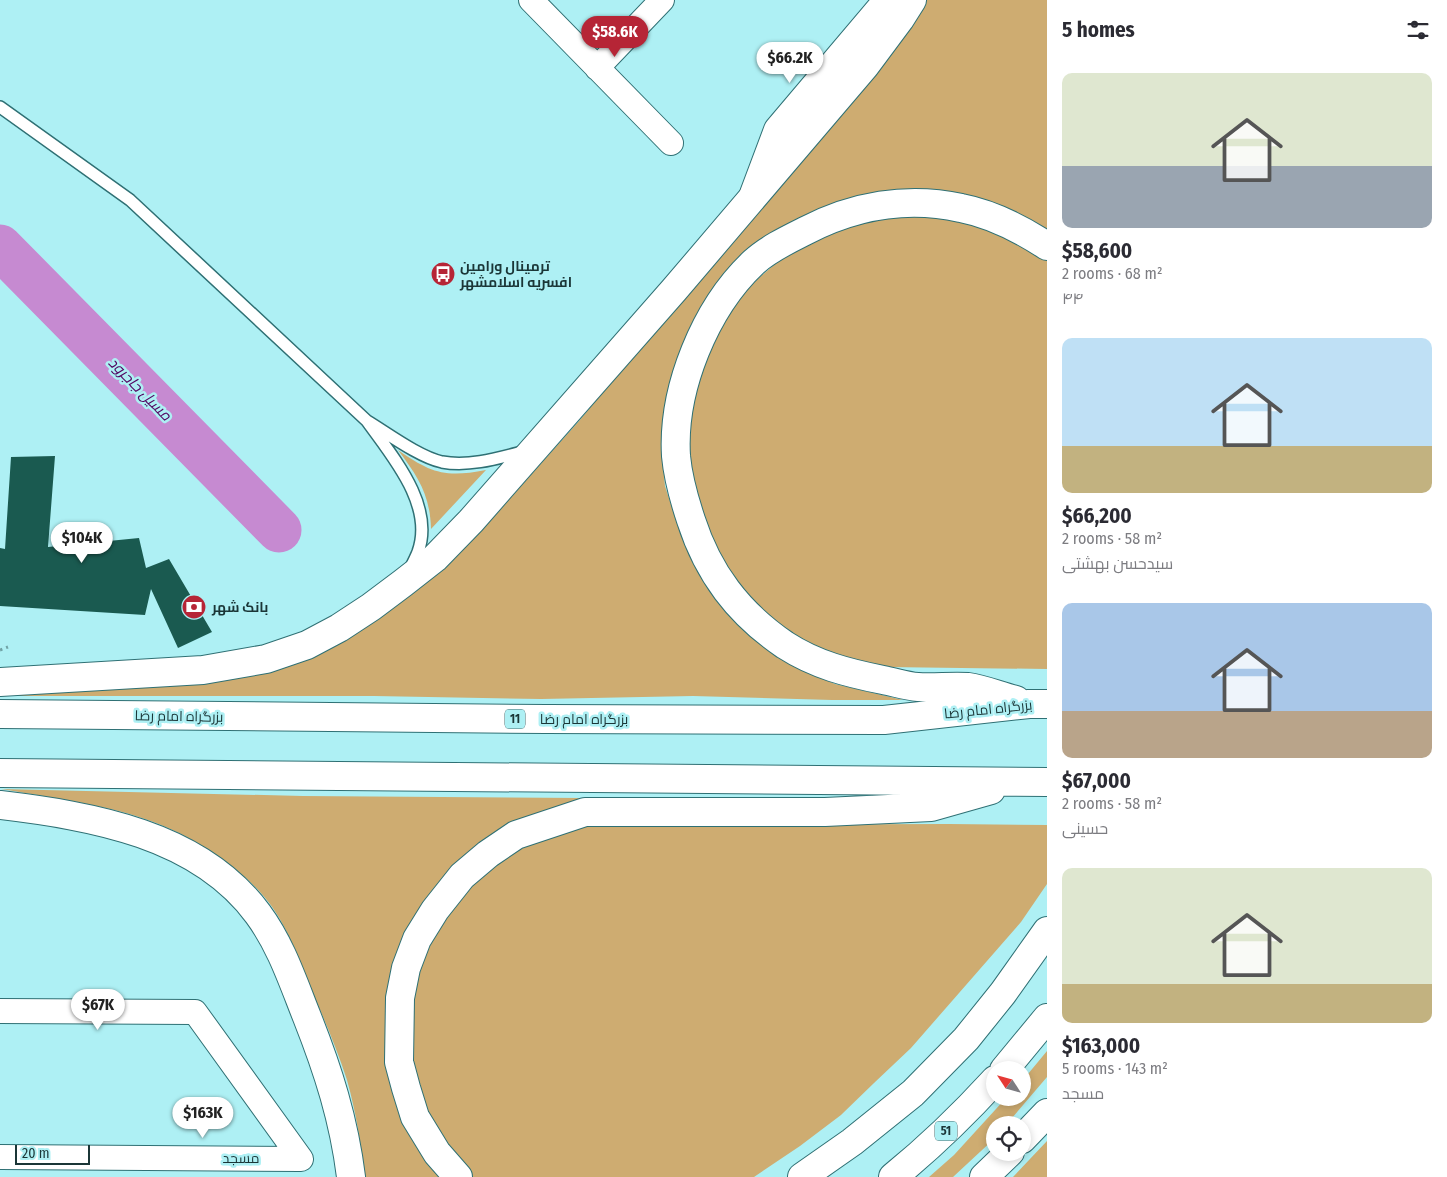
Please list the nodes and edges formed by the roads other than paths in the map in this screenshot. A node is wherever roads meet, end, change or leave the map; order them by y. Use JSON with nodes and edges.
{"nodes":[{"id":1,"x":530,"y":0,"type":"edge"},
{"id":2,"x":662,"y":0,"type":"edge"},
{"id":3,"x":888,"y":0,"type":"edge"},
{"id":4,"x":912,"y":0,"type":"edge"},
{"id":5,"x":597,"y":68,"type":"junction"},
{"id":6,"x":0,"y":107,"type":"edge"},
{"id":7,"x":671,"y":143,"type":"dead end"},
{"id":8,"x":752,"y":199,"type":"junction"},
{"id":9,"x":1047,"y":246,"type":"edge"},
{"id":10,"x":367,"y":421,"type":"junction"},
{"id":11,"x":532,"y":450,"type":"junction"},
{"id":12,"x":403,"y":583,"type":"junction"},
{"id":13,"x":0,"y":682,"type":"edge"},
{"id":14,"x":1038,"y":704,"type":"edge"},
{"id":15,"x":0,"y":714,"type":"edge"},
{"id":16,"x":0,"y":773,"type":"edge"},
{"id":17,"x":1019,"y":782,"type":"junction"},
{"id":18,"x":1047,"y":782,"type":"edge"},
{"id":19,"x":0,"y":805,"type":"edge"},
{"id":20,"x":1047,"y":931,"type":"edge"},
{"id":21,"x":0,"y":1011,"type":"edge"},
{"id":22,"x":1047,"y":1018,"type":"edge"},
{"id":23,"x":1011,"y":1061,"type":"edge"},
{"id":24,"x":986,"y":1090,"type":"edge"},
{"id":25,"x":1047,"y":1113,"type":"edge"},
{"id":26,"x":1031,"y":1130,"type":"edge"},
{"id":27,"x":0,"y":1157,"type":"edge"},
{"id":28,"x":1001,"y":1161,"type":"edge"},
{"id":29,"x":352,"y":1177,"type":"edge"},
{"id":30,"x":458,"y":1177,"type":"edge"},
{"id":31,"x":802,"y":1177,"type":"edge"},
{"id":32,"x":893,"y":1177,"type":"edge"},
{"id":33,"x":984,"y":1177,"type":"edge"}],
"edges":[{"from":1,"to":5,"type":"street"},
{"from":2,"to":5,"type":"street"},
{"from":3,"to":8,"type":"main road"},
{"from":4,"to":8,"type":"main road"},
{"from":5,"to":7,"type":"street"},
{"from":6,"to":10,"type":"lane"},
{"from":8,"to":11,"type":"main road"},
{"from":9,"to":14,"type":"main road"},
{"from":10,"to":11,"type":"lane"},
{"from":10,"to":12,"type":"lane"},
{"from":11,"to":12,"type":"main road"},
{"from":12,"to":13,"type":"main road"},
{"from":14,"to":15,"type":"main road","name":"بزرگراه امام رضا","number":"11"},
{"from":16,"to":17,"type":"main road"},
{"from":17,"to":18,"type":"main road"},
{"from":17,"to":30,"type":"main road"},
{"from":19,"to":29,"type":"main road"},
{"from":20,"to":31,"type":"main road"},
{"from":21,"to":27,"type":"street","name":"مسجد"},
{"from":22,"to":23,"type":"main road"},
{"from":24,"to":32,"type":"main road","number":"51"},
{"from":25,"to":26,"type":"main road"},
{"from":28,"to":33,"type":"main road"}]}
